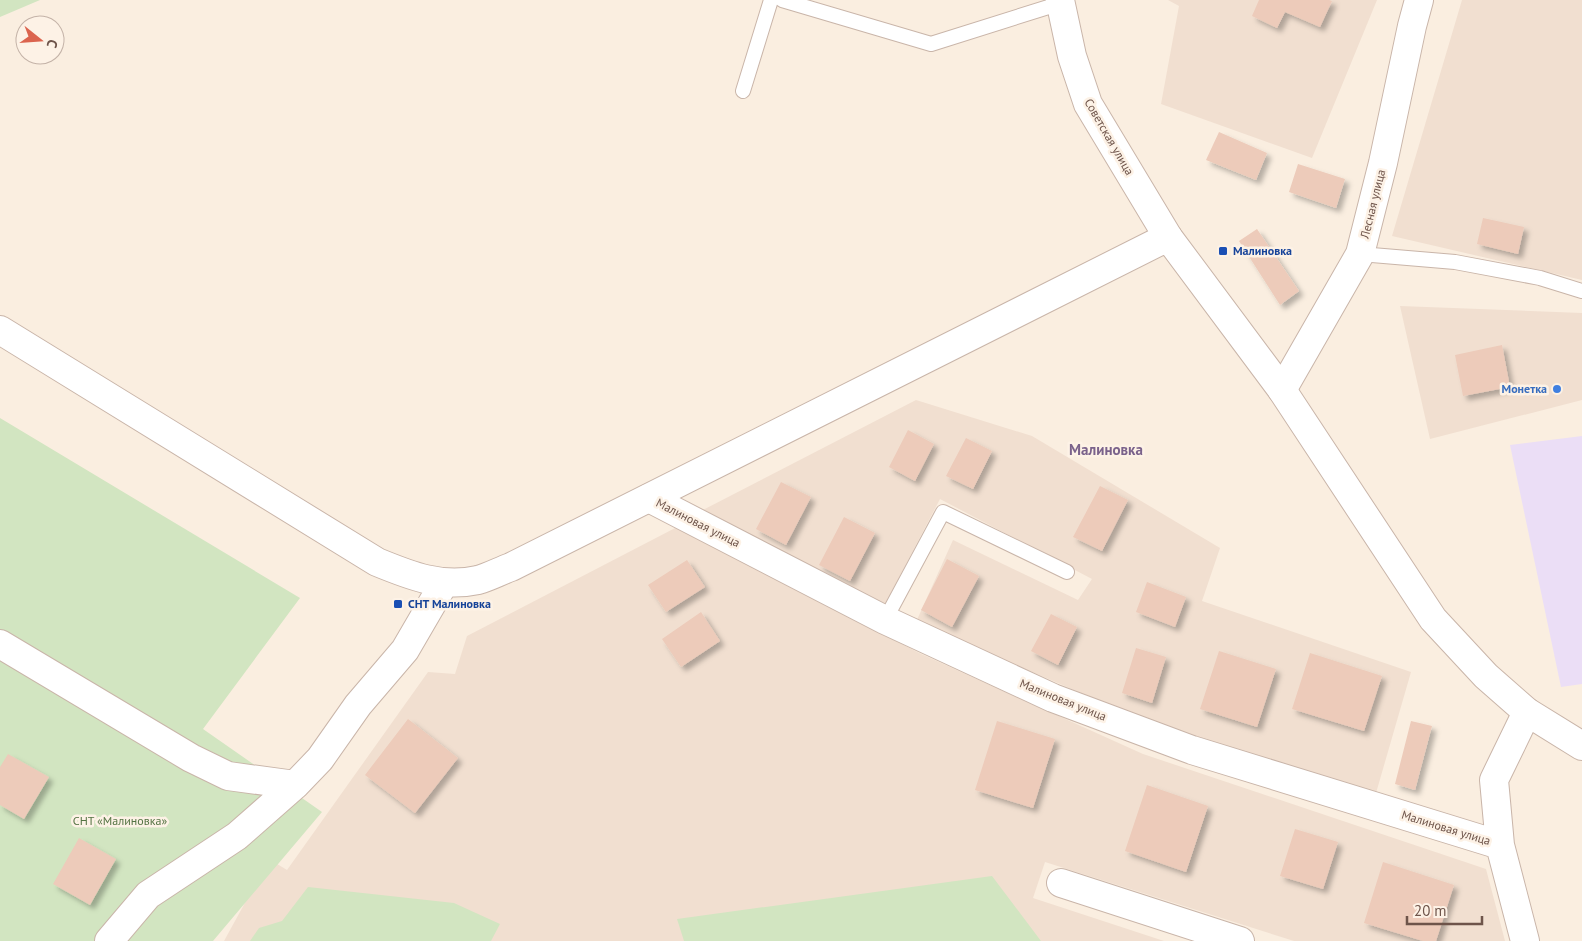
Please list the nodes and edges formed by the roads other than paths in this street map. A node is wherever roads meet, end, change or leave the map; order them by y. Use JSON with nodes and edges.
{"nodes":[{"id":1,"x":771,"y":0,"type":"edge"},
{"id":2,"x":782,"y":0,"type":"edge"},
{"id":3,"x":1419,"y":0,"type":"edge"},
{"id":4,"x":1060,"y":2,"type":"edge"},
{"id":5,"x":743,"y":91,"type":"dead end"},
{"id":6,"x":1168,"y":237,"type":"junction"},
{"id":7,"x":1360,"y":254,"type":"junction"},
{"id":8,"x":1582,"y":291,"type":"edge"},
{"id":9,"x":0,"y":330,"type":"edge"},
{"id":10,"x":1282,"y":390,"type":"junction"},
{"id":11,"x":649,"y":498,"type":"junction"},
{"id":12,"x":1067,"y":572,"type":"dead end"},
{"id":13,"x":444,"y":583,"type":"junction"},
{"id":14,"x":885,"y":620,"type":"junction"},
{"id":15,"x":0,"y":644,"type":"edge"},
{"id":16,"x":1527,"y":712,"type":"junction"},
{"id":17,"x":1582,"y":746,"type":"edge"},
{"id":18,"x":295,"y":785,"type":"junction"},
{"id":19,"x":1500,"y":845,"type":"junction"},
{"id":20,"x":1061,"y":883,"type":"dead end"},
{"id":21,"x":109,"y":941,"type":"edge"},
{"id":22,"x":1240,"y":941,"type":"edge"},
{"id":23,"x":1525,"y":941,"type":"edge"}],
"edges":[{"from":1,"to":5,"type":"lane"},
{"from":2,"to":4,"type":"lane"},
{"from":3,"to":7,"type":"street","name":"Лесная улица"},
{"from":4,"to":6,"type":"street","name":"Советская улица"},
{"from":6,"to":10,"type":"street","name":"Советская улица"},
{"from":6,"to":11,"type":"street"},
{"from":7,"to":8,"type":"lane"},
{"from":7,"to":10,"type":"street","name":"Лесная улица"},
{"from":9,"to":13,"type":"street"},
{"from":10,"to":16,"type":"street","name":"Советская улица"},
{"from":11,"to":13,"type":"street"},
{"from":11,"to":14,"type":"street","name":"Малиновая улица"},
{"from":12,"to":14,"type":"lane"},
{"from":13,"to":18,"type":"street"},
{"from":14,"to":19,"type":"street","name":"Малиновая улица"},
{"from":15,"to":18,"type":"street"},
{"from":16,"to":17,"type":"street","name":"Советская улица"},
{"from":16,"to":19,"type":"street"},
{"from":18,"to":21,"type":"street"},
{"from":19,"to":23,"type":"street"},
{"from":20,"to":22,"type":"street"}]}
